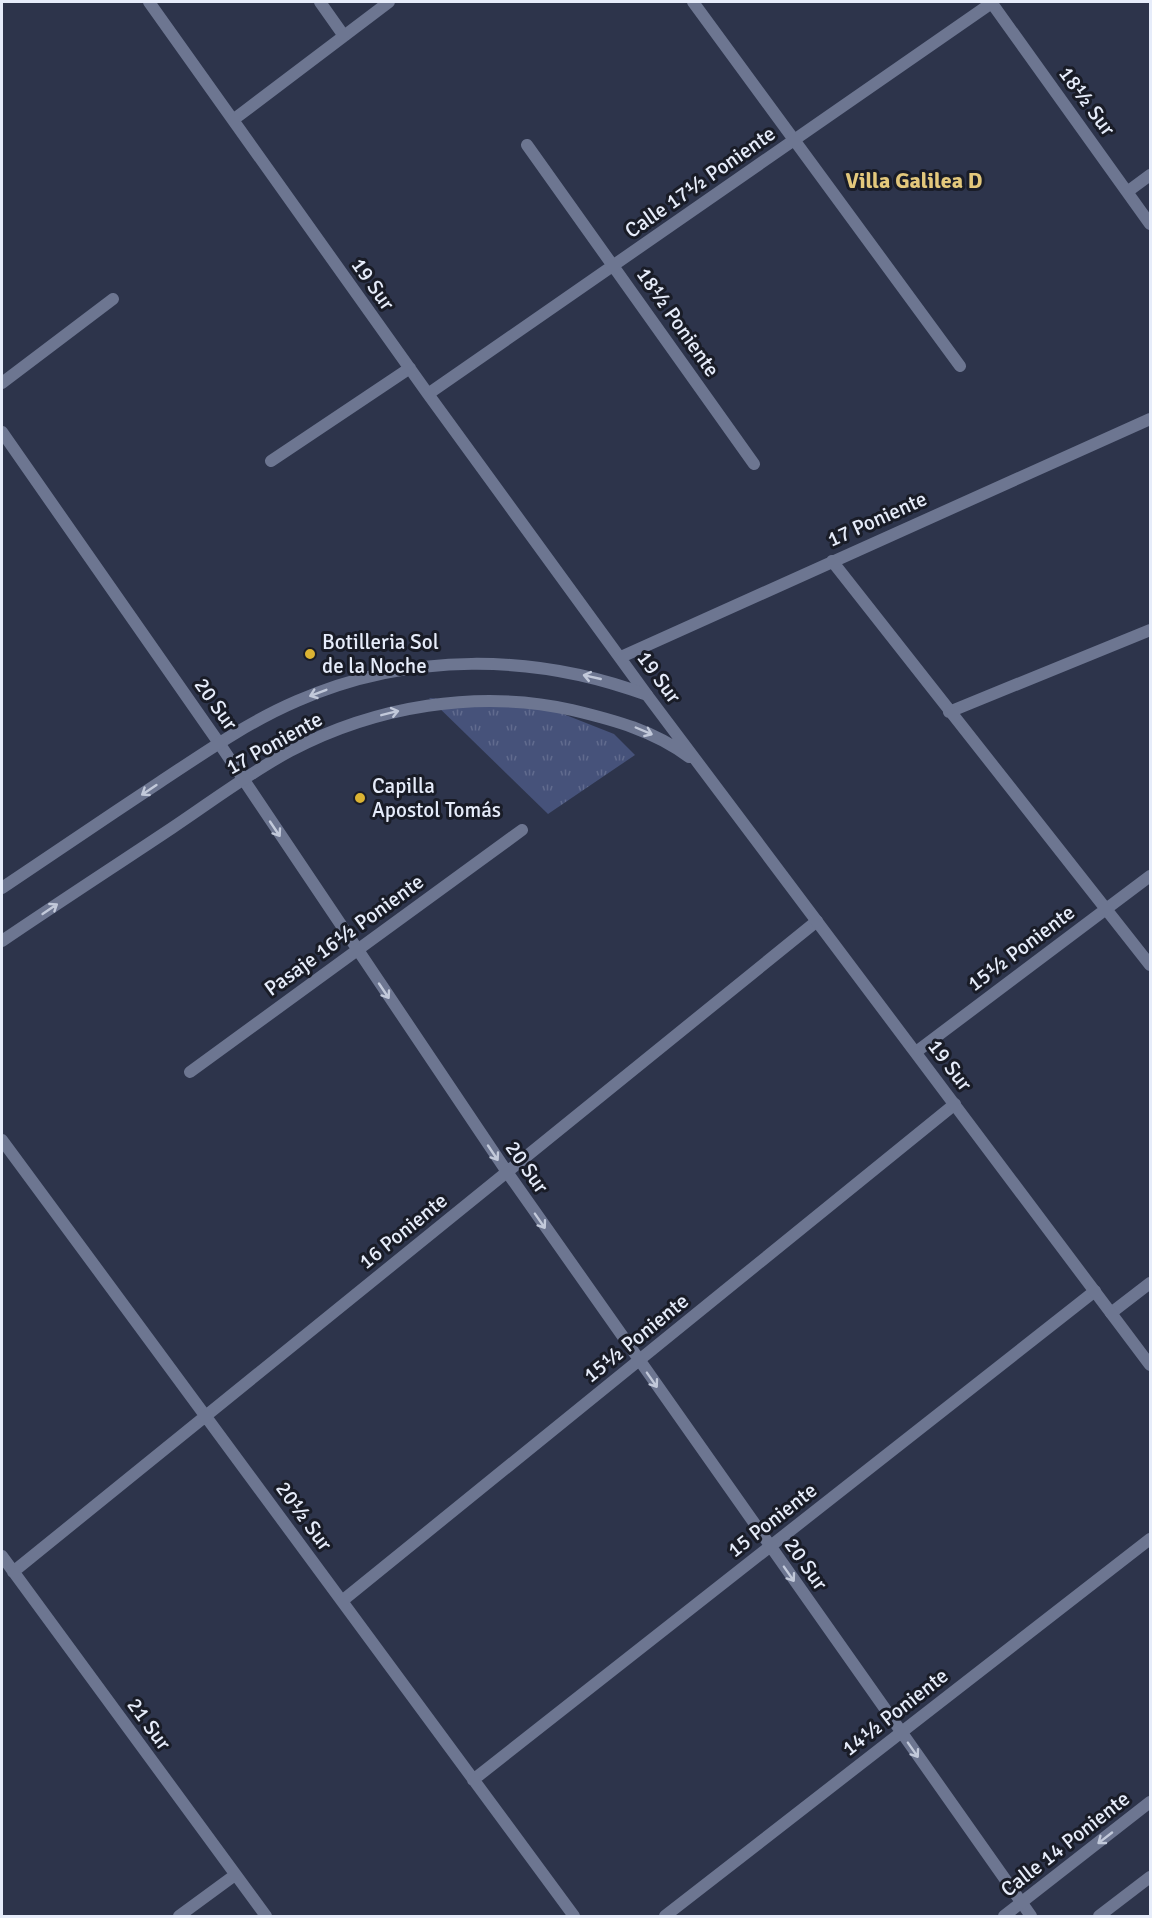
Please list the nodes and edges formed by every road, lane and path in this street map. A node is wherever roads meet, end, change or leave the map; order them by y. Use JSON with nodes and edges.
{"nodes":[{"id":1,"x":149,"y":2,"type":"edge"},
{"id":2,"x":320,"y":2,"type":"edge"},
{"id":3,"x":389,"y":2,"type":"edge"},
{"id":4,"x":693,"y":2,"type":"edge"},
{"id":5,"x":992,"y":2,"type":"edge"},
{"id":6,"x":344,"y":36,"type":"junction"},
{"id":7,"x":233,"y":120,"type":"junction"},
{"id":8,"x":796,"y":139,"type":"junction"},
{"id":9,"x":527,"y":145,"type":"dead end"},
{"id":10,"x":1150,"y":175,"type":"edge"},
{"id":11,"x":1127,"y":192,"type":"junction"},
{"id":12,"x":1150,"y":224,"type":"edge"},
{"id":13,"x":614,"y":266,"type":"junction"},
{"id":14,"x":113,"y":299,"type":"dead end"},
{"id":15,"x":960,"y":366,"type":"dead end"},
{"id":16,"x":410,"y":368,"type":"junction"},
{"id":17,"x":2,"y":383,"type":"edge"},
{"id":18,"x":428,"y":394,"type":"junction"},
{"id":19,"x":1150,"y":419,"type":"edge"},
{"id":20,"x":2,"y":432,"type":"edge"},
{"id":21,"x":271,"y":461,"type":"dead end"},
{"id":22,"x":754,"y":464,"type":"dead end"},
{"id":23,"x":832,"y":561,"type":"junction"},
{"id":24,"x":1150,"y":630,"type":"edge"},
{"id":25,"x":621,"y":657,"type":"junction"},
{"id":26,"x":648,"y":695,"type":"junction"},
{"id":27,"x":949,"y":712,"type":"junction"},
{"id":28,"x":219,"y":743,"type":"junction"},
{"id":29,"x":702,"y":767,"type":"junction"},
{"id":30,"x":243,"y":781,"type":"junction"},
{"id":31,"x":522,"y":830,"type":"dead end"},
{"id":32,"x":1150,"y":876,"type":"edge"},
{"id":33,"x":2,"y":888,"type":"edge"},
{"id":34,"x":1105,"y":910,"type":"junction"},
{"id":35,"x":817,"y":921,"type":"junction"},
{"id":36,"x":2,"y":941,"type":"edge"},
{"id":37,"x":356,"y":951,"type":"junction"},
{"id":38,"x":1150,"y":965,"type":"edge"},
{"id":39,"x":916,"y":1052,"type":"junction"},
{"id":40,"x":190,"y":1072,"type":"dead end"},
{"id":41,"x":955,"y":1104,"type":"junction"},
{"id":42,"x":2,"y":1140,"type":"edge"},
{"id":43,"x":507,"y":1173,"type":"junction"},
{"id":44,"x":1150,"y":1283,"type":"edge"},
{"id":45,"x":1095,"y":1291,"type":"junction"},
{"id":46,"x":1111,"y":1313,"type":"junction"},
{"id":47,"x":638,"y":1361,"type":"junction"},
{"id":48,"x":1150,"y":1365,"type":"edge"},
{"id":49,"x":205,"y":1416,"type":"junction"},
{"id":50,"x":1150,"y":1539,"type":"edge"},
{"id":51,"x":769,"y":1546,"type":"junction"},
{"id":52,"x":2,"y":1556,"type":"edge"},
{"id":53,"x":13,"y":1572,"type":"junction"},
{"id":54,"x":342,"y":1602,"type":"junction"},
{"id":55,"x":901,"y":1733,"type":"junction"},
{"id":56,"x":473,"y":1780,"type":"junction"},
{"id":57,"x":1150,"y":1802,"type":"edge"},
{"id":58,"x":236,"y":1875,"type":"junction"},
{"id":59,"x":1150,"y":1877,"type":"edge"},
{"id":60,"x":1022,"y":1903,"type":"junction"},
{"id":61,"x":179,"y":1917,"type":"edge"},
{"id":62,"x":266,"y":1917,"type":"edge"},
{"id":63,"x":574,"y":1917,"type":"edge"},
{"id":64,"x":665,"y":1917,"type":"edge"},
{"id":65,"x":1004,"y":1917,"type":"edge"},
{"id":66,"x":1031,"y":1917,"type":"edge"},
{"id":67,"x":1099,"y":1917,"type":"edge"}],
"edges":[{"from":1,"to":7,"type":"street","name":"19 Sur"},
{"from":2,"to":6,"type":"street"},
{"from":3,"to":6,"type":"street"},
{"from":4,"to":8,"type":"street"},
{"from":5,"to":8,"type":"street","name":"Calle 17½ Poniente"},
{"from":5,"to":11,"type":"street","name":"18½ Sur"},
{"from":6,"to":7,"type":"street"},
{"from":7,"to":16,"type":"street","name":"19 Sur"},
{"from":8,"to":13,"type":"street","name":"Calle 17½ Poniente"},
{"from":8,"to":15,"type":"street"},
{"from":9,"to":13,"type":"street","name":"18½ Poniente"},
{"from":10,"to":11,"type":"street"},
{"from":11,"to":12,"type":"street","name":"18½ Sur"},
{"from":13,"to":18,"type":"street","name":"Calle 17½ Poniente"},
{"from":13,"to":22,"type":"street","name":"18½ Poniente"},
{"from":14,"to":17,"type":"street"},
{"from":16,"to":18,"type":"street","name":"19 Sur"},
{"from":16,"to":21,"type":"street"},
{"from":18,"to":25,"type":"street","name":"19 Sur"},
{"from":19,"to":23,"type":"street","name":"17 Poniente"},
{"from":20,"to":28,"type":"street","name":"20 Sur"},
{"from":23,"to":25,"type":"street","name":"17 Poniente"},
{"from":23,"to":27,"type":"street"},
{"from":24,"to":27,"type":"street"},
{"from":25,"to":26,"type":"street","name":"19 Sur"},
{"from":26,"to":28,"type":"street","name":"17 Poniente","one_way":true},
{"from":26,"to":29,"type":"street","name":"19 Sur"},
{"from":27,"to":34,"type":"street"},
{"from":28,"to":30,"type":"street","name":"20 Sur"},
{"from":28,"to":33,"type":"street","name":"17 Poniente","one_way":true},
{"from":30,"to":29,"type":"street","name":"17 Poniente","one_way":true},
{"from":29,"to":35,"type":"street","name":"19 Sur"},
{"from":36,"to":30,"type":"street","name":"17 Poniente","one_way":true},
{"from":30,"to":37,"type":"street","name":"20 Sur","one_way":true},
{"from":31,"to":37,"type":"street","name":"Pasaje 16½ Poniente"},
{"from":32,"to":34,"type":"street","name":"15½ Poniente"},
{"from":34,"to":38,"type":"street"},
{"from":34,"to":39,"type":"street","name":"15½ Poniente"},
{"from":35,"to":39,"type":"street","name":"19 Sur"},
{"from":35,"to":43,"type":"street","name":"16 Poniente"},
{"from":37,"to":40,"type":"street","name":"Pasaje 16½ Poniente"},
{"from":37,"to":43,"type":"street","name":"20 Sur","one_way":true},
{"from":39,"to":41,"type":"street","name":"19 Sur"},
{"from":41,"to":45,"type":"street","name":"19 Sur"},
{"from":41,"to":47,"type":"street","name":"15½ Poniente"},
{"from":42,"to":49,"type":"street","name":"20½ Sur"},
{"from":43,"to":47,"type":"street","name":"20 Sur","one_way":true},
{"from":43,"to":49,"type":"street","name":"16 Poniente"},
{"from":44,"to":46,"type":"street"},
{"from":45,"to":46,"type":"street","name":"19 Sur"},
{"from":45,"to":51,"type":"street","name":"15 Poniente"},
{"from":46,"to":48,"type":"street","name":"19 Sur"},
{"from":47,"to":51,"type":"street","name":"20 Sur","one_way":true},
{"from":47,"to":54,"type":"street","name":"15½ Poniente"},
{"from":49,"to":53,"type":"street","name":"16 Poniente"},
{"from":49,"to":54,"type":"street","name":"20½ Sur"},
{"from":50,"to":55,"type":"street","name":"14½ Poniente"},
{"from":51,"to":55,"type":"street","name":"20 Sur","one_way":true},
{"from":51,"to":56,"type":"street","name":"15 Poniente"},
{"from":52,"to":53,"type":"street","name":"21 Sur"},
{"from":53,"to":58,"type":"street","name":"21 Sur"},
{"from":54,"to":56,"type":"street","name":"20½ Sur"},
{"from":55,"to":60,"type":"street","name":"20 Sur","one_way":true},
{"from":55,"to":64,"type":"street","name":"14½ Poniente"},
{"from":56,"to":63,"type":"street","name":"20½ Sur"},
{"from":57,"to":60,"type":"street","name":"Calle 14 Poniente","one_way":true},
{"from":58,"to":61,"type":"street"},
{"from":58,"to":62,"type":"street","name":"21 Sur"},
{"from":59,"to":67,"type":"street"},
{"from":60,"to":65,"type":"street","name":"Calle 14 Poniente"},
{"from":60,"to":66,"type":"street","name":"20 Sur"}]}
